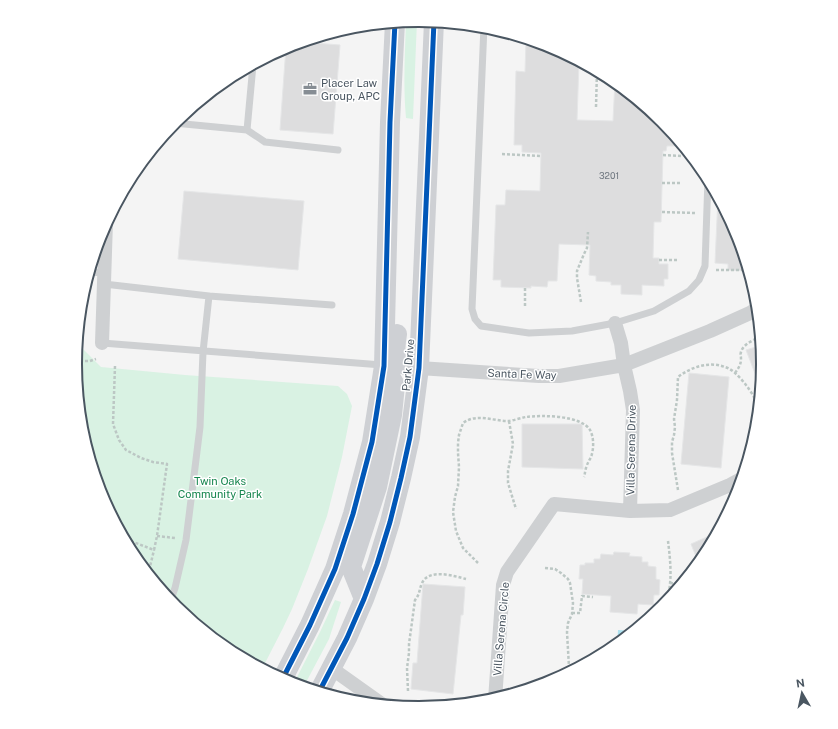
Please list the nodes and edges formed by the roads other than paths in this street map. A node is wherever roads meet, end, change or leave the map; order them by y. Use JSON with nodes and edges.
{"nodes":[{"id":1,"x":394,"y":28,"type":"edge"},
{"id":2,"x":434,"y":28,"type":"edge"},
{"id":3,"x":484,"y":33,"type":"edge"},
{"id":4,"x":252,"y":71,"type":"edge"},
{"id":5,"x":390,"y":122,"type":"junction"},
{"id":6,"x":182,"y":124,"type":"edge"},
{"id":7,"x":247,"y":130,"type":"junction"},
{"id":8,"x":338,"y":150,"type":"dead end"},
{"id":9,"x":708,"y":190,"type":"edge"},
{"id":10,"x":105,"y":239,"type":"edge"},
{"id":11,"x":94,"y":274,"type":"edge"},
{"id":12,"x":104,"y":278,"type":"junction"},
{"id":13,"x":209,"y":296,"type":"junction"},
{"id":14,"x":332,"y":305,"type":"dead end"},
{"id":15,"x":752,"y":312,"type":"edge"},
{"id":16,"x":615,"y":323,"type":"junction"},
{"id":17,"x":102,"y":344,"type":"joint"},
{"id":18,"x":203,"y":352,"type":"junction"},
{"id":19,"x":624,"y":365,"type":"junction"},
{"id":20,"x":384,"y":366,"type":"junction"},
{"id":21,"x":419,"y":368,"type":"junction"},
{"id":22,"x":736,"y":482,"type":"edge"},
{"id":23,"x":630,"y":511,"type":"junction"},
{"id":24,"x":172,"y":595,"type":"edge"},
{"id":25,"x":364,"y":599,"type":"junction"},
{"id":26,"x":331,"y":668,"type":"junction"},
{"id":27,"x":285,"y":674,"type":"edge"},
{"id":28,"x":322,"y":687,"type":"edge"},
{"id":29,"x":495,"y":693,"type":"edge"},
{"id":30,"x":373,"y":699,"type":"edge"}],
"edges":[{"from":1,"to":5,"type":"main road"},
{"from":2,"to":21,"type":"main road","name":"Park Drive"},
{"from":3,"to":16,"type":"lane"},
{"from":4,"to":7,"type":"lane"},
{"from":5,"to":20,"type":"main road"},
{"from":5,"to":21,"type":"main road"},
{"from":6,"to":7,"type":"lane"},
{"from":7,"to":8,"type":"lane"},
{"from":9,"to":16,"type":"lane"},
{"from":10,"to":12,"type":"street"},
{"from":11,"to":12,"type":"lane"},
{"from":12,"to":13,"type":"lane"},
{"from":12,"to":17,"type":"street"},
{"from":13,"to":14,"type":"lane"},
{"from":13,"to":18,"type":"lane"},
{"from":15,"to":19,"type":"street","name":"Santa Fe Way"},
{"from":16,"to":19,"type":"street"},
{"from":17,"to":18,"type":"lane"},
{"from":18,"to":20,"type":"lane"},
{"from":18,"to":24,"type":"lane"},
{"from":19,"to":21,"type":"street","name":"Santa Fe Way"},
{"from":19,"to":23,"type":"street","name":"Villa Serena Drive"},
{"from":20,"to":25,"type":"main road"},
{"from":20,"to":27,"type":"main road"},
{"from":21,"to":25,"type":"main road","name":"Park Drive"},
{"from":22,"to":23,"type":"street","name":"Villa Serena Circle"},
{"from":23,"to":29,"type":"street","name":"Villa Serena Circle"},
{"from":25,"to":26,"type":"main road","name":"Park Drive"},
{"from":26,"to":28,"type":"main road","name":"Park Drive"},
{"from":26,"to":30,"type":"street"}]}
